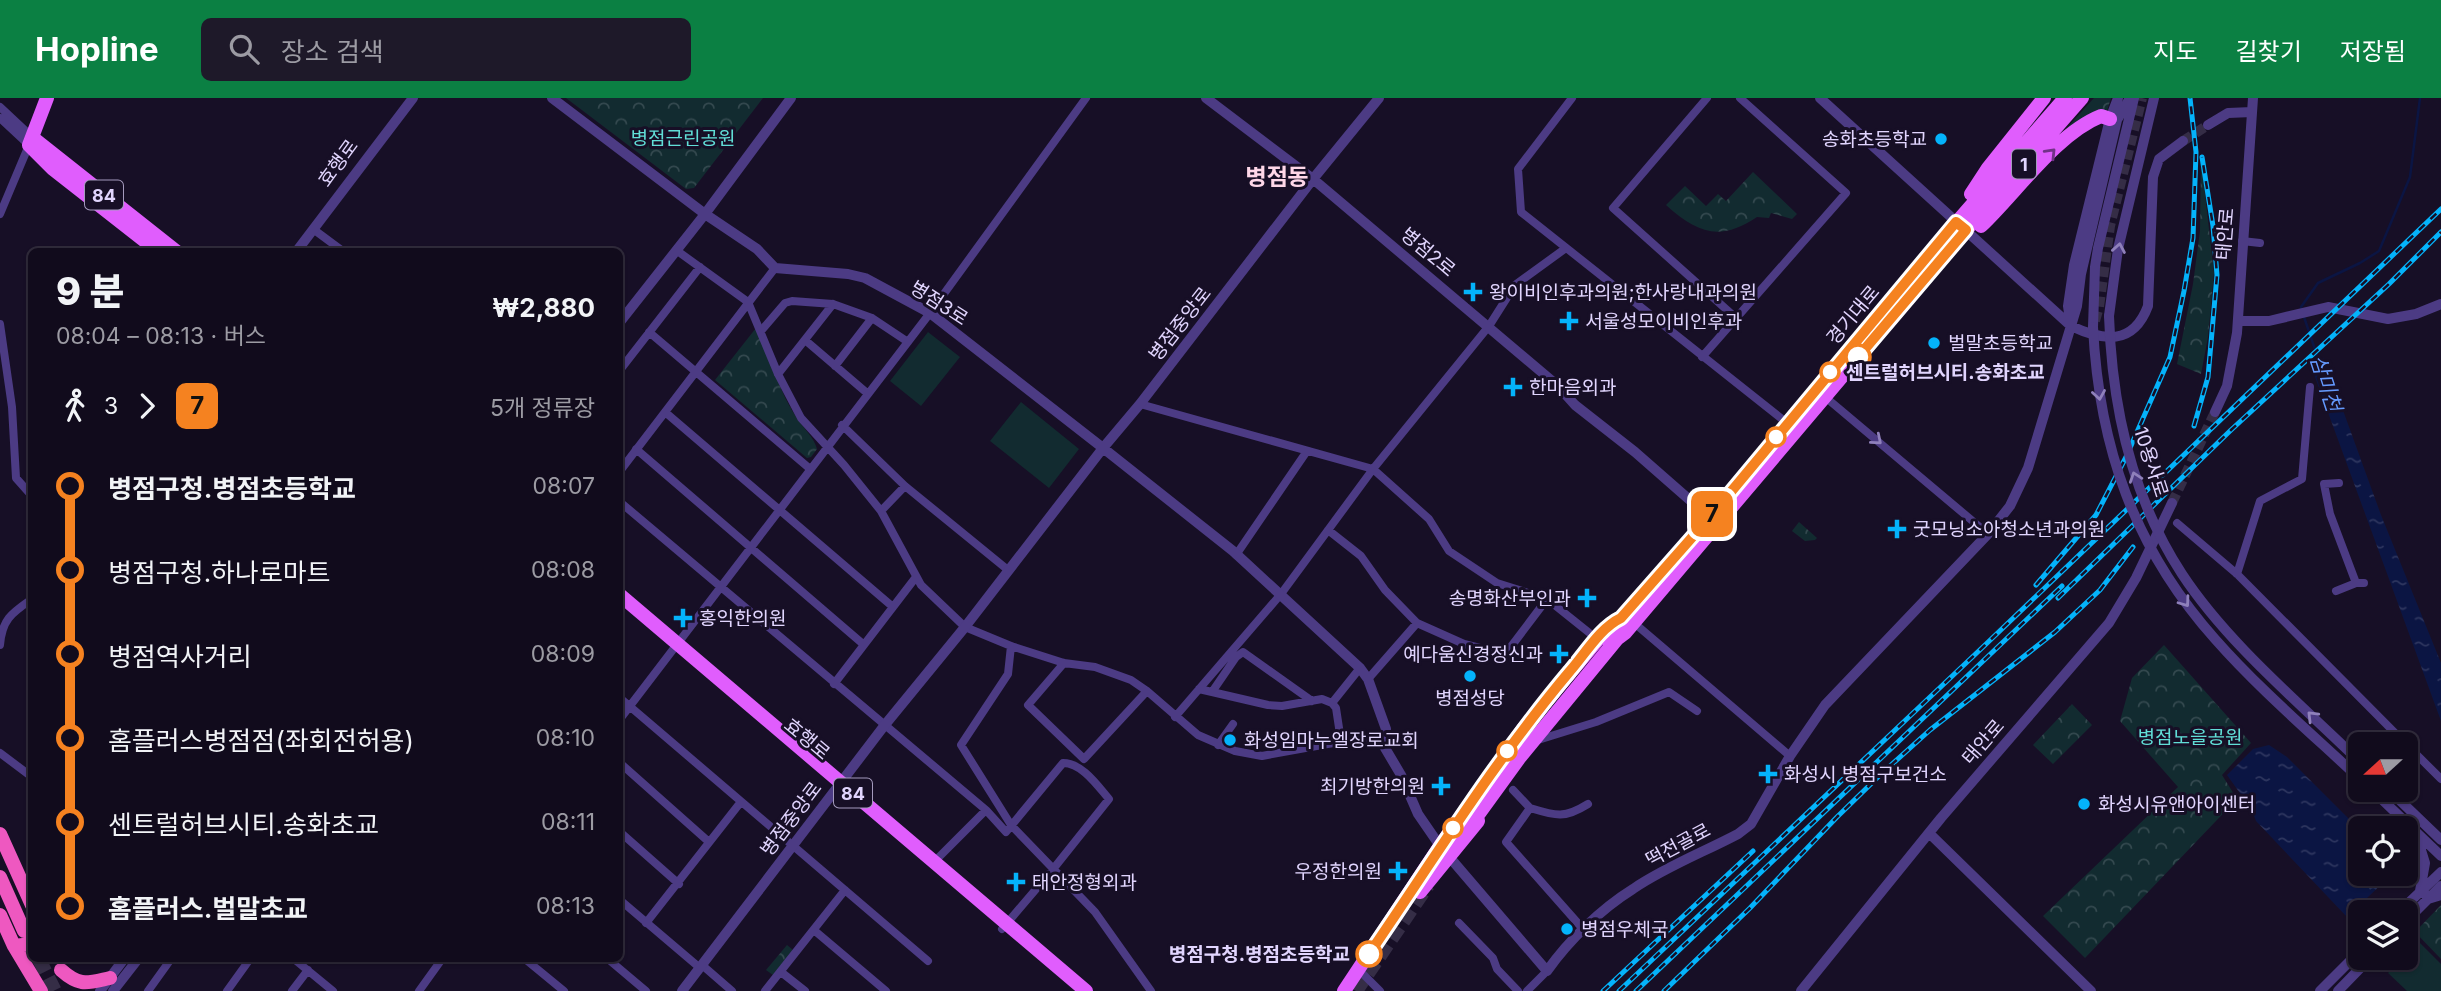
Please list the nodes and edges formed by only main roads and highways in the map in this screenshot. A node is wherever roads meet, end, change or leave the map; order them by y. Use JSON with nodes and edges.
{"nodes":[{"id":1,"x":47,"y":98,"type":"edge"},
{"id":2,"x":2065,"y":98,"type":"edge"},
{"id":3,"x":2082,"y":98,"type":"edge"},
{"id":4,"x":2038,"y":100,"type":"edge"},
{"id":5,"x":2110,"y":120,"type":"road end"},
{"id":6,"x":30,"y":141,"type":"junction"},
{"id":7,"x":1961,"y":226,"type":"junction"},
{"id":8,"x":154,"y":248,"type":"edge"},
{"id":9,"x":172,"y":248,"type":"edge"},
{"id":10,"x":1713,"y":520,"type":"junction"},
{"id":11,"x":623,"y":598,"type":"edge"},
{"id":12,"x":623,"y":608,"type":"edge"},
{"id":13,"x":1627,"y":624,"type":"junction"},
{"id":14,"x":673,"y":647,"type":"junction"},
{"id":15,"x":838,"y":786,"type":"junction"},
{"id":16,"x":1466,"y":826,"type":"junction"},
{"id":17,"x":0,"y":834,"type":"edge"},
{"id":18,"x":1444,"y":851,"type":"junction"},
{"id":19,"x":0,"y":877,"type":"edge"},
{"id":20,"x":28,"y":896,"type":"edge"},
{"id":21,"x":0,"y":915,"type":"edge"},
{"id":22,"x":1004,"y":926,"type":"junction"},
{"id":23,"x":28,"y":937,"type":"edge"},
{"id":24,"x":14,"y":946,"type":"junction"},
{"id":25,"x":58,"y":964,"type":"edge"},
{"id":26,"x":116,"y":985,"type":"edge"},
{"id":27,"x":41,"y":991,"type":"edge"},
{"id":28,"x":70,"y":991,"type":"edge"},
{"id":29,"x":1075,"y":991,"type":"edge"},
{"id":30,"x":1086,"y":991,"type":"edge"},
{"id":31,"x":1344,"y":991,"type":"edge"},
{"id":32,"x":1354,"y":991,"type":"edge"}],
"edges":[{"from":1,"to":6,"type":"main road"},
{"from":2,"to":7,"type":"main road","name":"경기대로","number":"1"},
{"from":3,"to":7,"type":"main road","name":"경기대로","number":"1"},
{"from":4,"to":7,"type":"main road"},
{"from":7,"to":5,"type":"main road","one_way":true},
{"from":6,"to":8,"type":"main road","number":"84"},
{"from":6,"to":9,"type":"main road","number":"84"},
{"from":7,"to":10,"type":"main road","name":"경기대로","number":"1"},
{"from":7,"to":10,"type":"main road","name":"경기대로","number":"1"},
{"from":10,"to":13,"type":"main road","name":"경기대로","number":"1"},
{"from":11,"to":14,"type":"main road","name":"효행로","number":"84"},
{"from":12,"to":14,"type":"main road","name":"효행로","number":"84"},
{"from":13,"to":16,"type":"main road","name":"경기대로"},
{"from":13,"to":16,"type":"main road","name":"경기대로","number":"1"},
{"from":13,"to":16,"type":"main road"},
{"from":14,"to":15,"type":"main road","name":"효행로","number":"84"},
{"from":15,"to":22,"type":"main road","name":"효행로","number":"84"},
{"from":15,"to":22,"type":"main road","name":"효행로","number":"84"},
{"from":16,"to":18,"type":"main road"},
{"from":17,"to":20,"type":"highway"},
{"from":18,"to":31,"type":"main road"},
{"from":18,"to":32,"type":"main road"},
{"from":19,"to":23,"type":"highway"},
{"from":21,"to":24,"type":"highway"},
{"from":22,"to":29,"type":"main road","name":"효행로","number":"84"},
{"from":22,"to":30,"type":"main road","name":"효행로","number":"84"},
{"from":23,"to":24,"type":"highway"},
{"from":24,"to":27,"type":"highway"},
{"from":25,"to":26,"type":"highway"},
{"from":25,"to":28,"type":"highway"}]}
